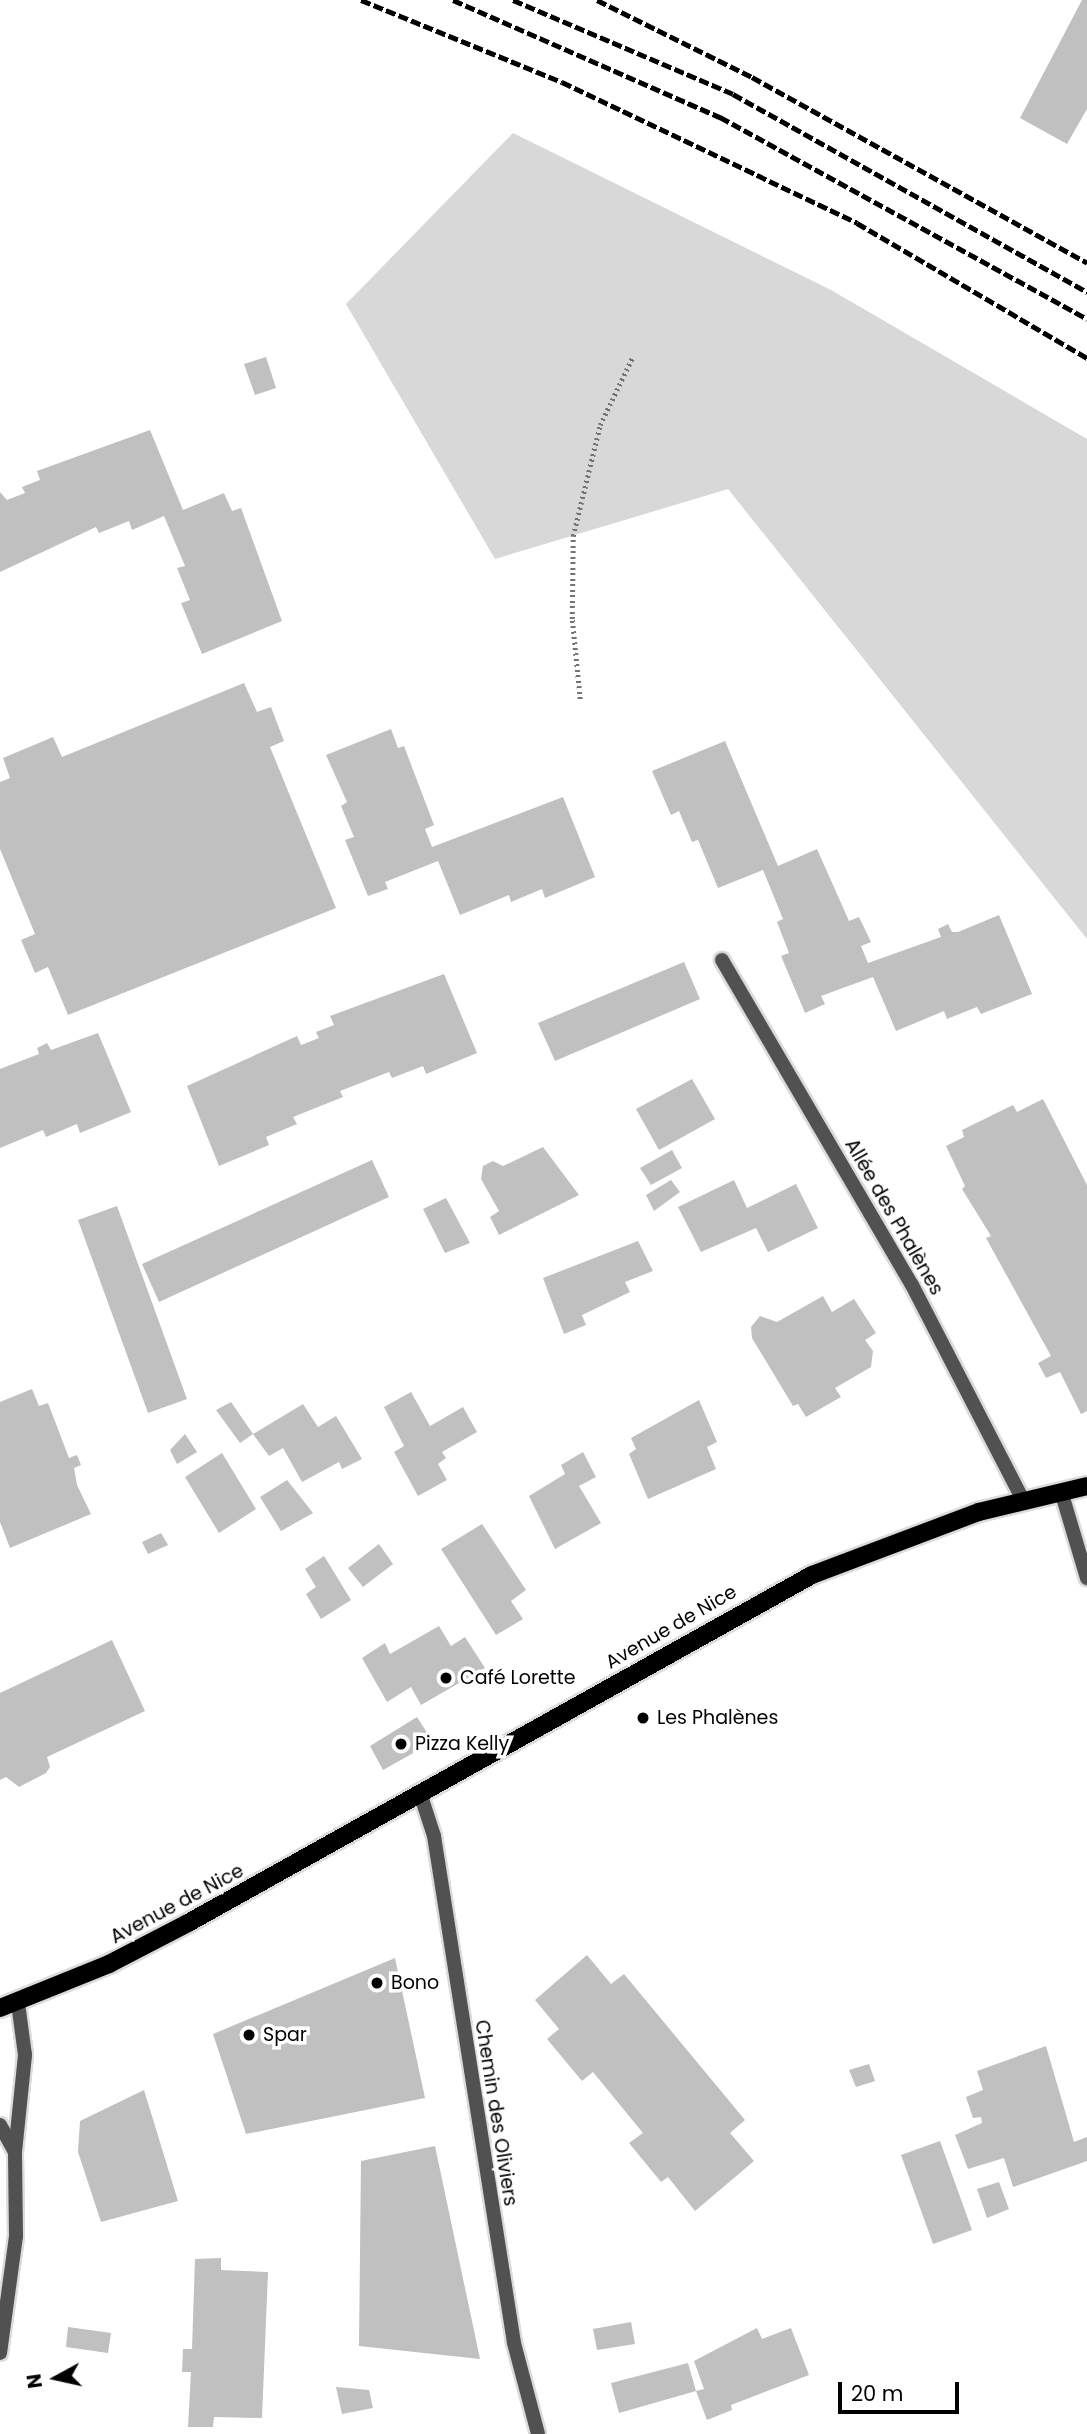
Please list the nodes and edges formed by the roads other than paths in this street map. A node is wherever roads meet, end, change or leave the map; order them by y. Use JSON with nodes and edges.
{"nodes":[{"id":1,"x":722,"y":960,"type":"dead end"},
{"id":2,"x":1087,"y":1486,"type":"edge"},
{"id":3,"x":1061,"y":1491,"type":"junction"},
{"id":4,"x":1023,"y":1500,"type":"junction"},
{"id":5,"x":1087,"y":1577,"type":"edge"},
{"id":6,"x":421,"y":1797,"type":"junction"},
{"id":7,"x":18,"y":2003,"type":"junction"},
{"id":8,"x":0,"y":2008,"type":"edge"},
{"id":9,"x":0,"y":2125,"type":"edge"},
{"id":10,"x":15,"y":2151,"type":"junction"},
{"id":11,"x":0,"y":2353,"type":"edge"},
{"id":12,"x":538,"y":2434,"type":"edge"}],
"edges":[{"from":1,"to":4,"type":"street","name":"Allée des Phalènes"},
{"from":2,"to":3,"type":"main road","name":"Avenue de Nice"},
{"from":3,"to":4,"type":"main road","name":"Avenue de Nice"},
{"from":3,"to":5,"type":"street"},
{"from":4,"to":6,"type":"main road","name":"Avenue de Nice"},
{"from":6,"to":7,"type":"main road","name":"Avenue de Nice"},
{"from":6,"to":12,"type":"street","name":"Chemin des Oliviers"},
{"from":7,"to":8,"type":"main road","name":"Avenue de Nice"},
{"from":7,"to":10,"type":"street"},
{"from":9,"to":10,"type":"street"},
{"from":10,"to":11,"type":"street"}]}
